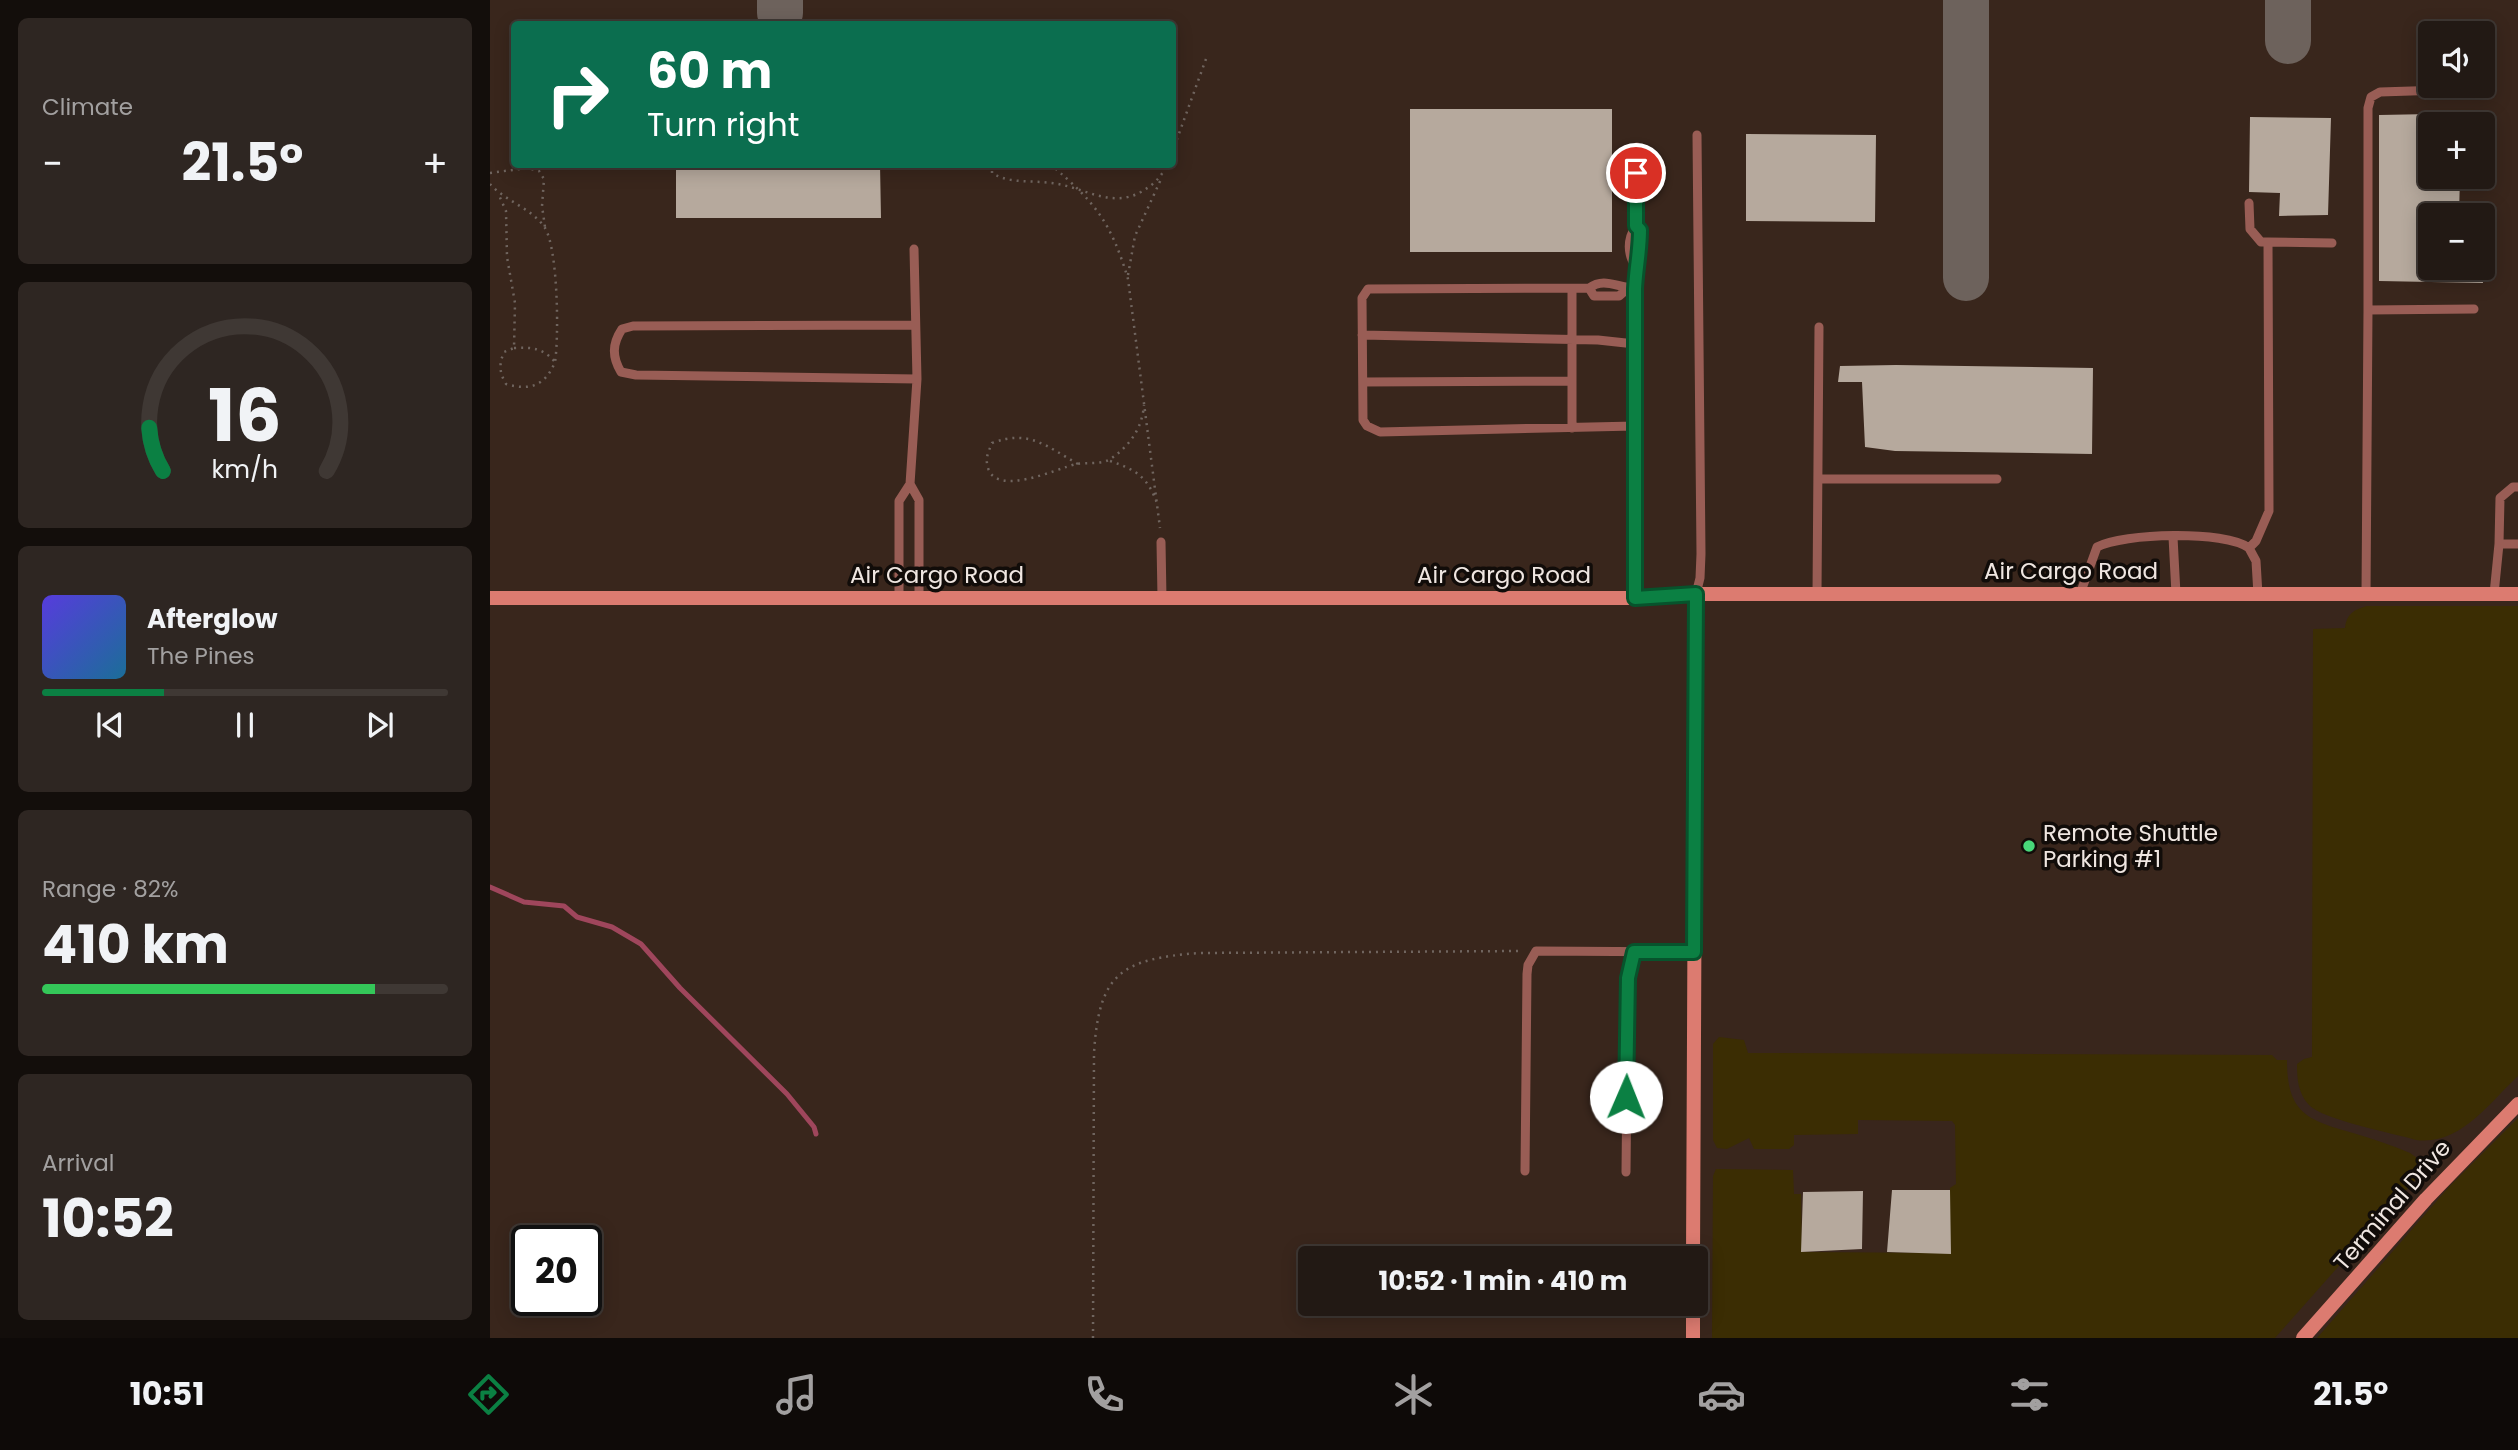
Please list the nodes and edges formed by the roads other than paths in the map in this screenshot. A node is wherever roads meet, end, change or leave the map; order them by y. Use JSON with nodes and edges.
{"nodes":[{"id":1,"x":2418,"y":91,"type":"edge"},
{"id":2,"x":1697,"y":135,"type":"dead end"},
{"id":3,"x":1637,"y":147,"type":"dead end"},
{"id":4,"x":2249,"y":203,"type":"dead end"},
{"id":5,"x":2268,"y":242,"type":"junction"},
{"id":6,"x":2332,"y":243,"type":"dead end"},
{"id":7,"x":914,"y":249,"type":"dead end"},
{"id":8,"x":1572,"y":289,"type":"junction"},
{"id":9,"x":1631,"y":289,"type":"junction"},
{"id":10,"x":2474,"y":309,"type":"dead end"},
{"id":11,"x":2368,"y":310,"type":"junction"},
{"id":12,"x":914,"y":326,"type":"junction"},
{"id":13,"x":1819,"y":327,"type":"dead end"},
{"id":14,"x":1362,"y":335,"type":"junction"},
{"id":15,"x":1573,"y":340,"type":"junction"},
{"id":16,"x":1635,"y":344,"type":"junction"},
{"id":17,"x":917,"y":379,"type":"junction"},
{"id":18,"x":1573,"y":381,"type":"junction"},
{"id":19,"x":1363,"y":382,"type":"junction"},
{"id":20,"x":1635,"y":426,"type":"junction"},
{"id":21,"x":1572,"y":428,"type":"junction"},
{"id":22,"x":1818,"y":479,"type":"junction"},
{"id":23,"x":1997,"y":479,"type":"dead end"},
{"id":24,"x":910,"y":484,"type":"junction"},
{"id":25,"x":2518,"y":487,"type":"edge"},
{"id":26,"x":2173,"y":537,"type":"junction"},
{"id":27,"x":1161,"y":542,"type":"road end"},
{"id":28,"x":2500,"y":544,"type":"junction"},
{"id":29,"x":2518,"y":544,"type":"edge"},
{"id":30,"x":2249,"y":548,"type":"junction"},
{"id":31,"x":1696,"y":594,"type":"junction"},
{"id":32,"x":1817,"y":594,"type":"junction"},
{"id":33,"x":2080,"y":594,"type":"junction"},
{"id":34,"x":2176,"y":594,"type":"junction"},
{"id":35,"x":2258,"y":594,"type":"junction"},
{"id":36,"x":2366,"y":594,"type":"junction"},
{"id":37,"x":2494,"y":594,"type":"junction"},
{"id":38,"x":2518,"y":594,"type":"edge"},
{"id":39,"x":899,"y":597,"type":"junction"},
{"id":40,"x":919,"y":597,"type":"junction"},
{"id":41,"x":490,"y":598,"type":"edge"},
{"id":42,"x":1162,"y":598,"type":"junction"},
{"id":43,"x":1635,"y":598,"type":"junction"},
{"id":44,"x":1634,"y":952,"type":"junction"},
{"id":45,"x":1694,"y":952,"type":"junction"},
{"id":46,"x":2518,"y":1104,"type":"edge"},
{"id":47,"x":1525,"y":1171,"type":"dead end"},
{"id":48,"x":1626,"y":1172,"type":"dead end"},
{"id":49,"x":1693,"y":1246,"type":"edge"},
{"id":50,"x":1693,"y":1316,"type":"edge"},
{"id":51,"x":1693,"y":1338,"type":"edge"},
{"id":52,"x":2304,"y":1338,"type":"edge"}],
"edges":[{"from":1,"to":11,"type":"lane"},
{"from":2,"to":31,"type":"lane"},
{"from":3,"to":9,"type":"lane"},
{"from":4,"to":5,"type":"lane"},
{"from":5,"to":6,"type":"lane"},
{"from":5,"to":30,"type":"lane"},
{"from":7,"to":12,"type":"lane"},
{"from":8,"to":9,"type":"lane"},
{"from":8,"to":14,"type":"lane"},
{"from":8,"to":15,"type":"lane"},
{"from":9,"to":16,"type":"lane"},
{"from":10,"to":11,"type":"lane"},
{"from":11,"to":36,"type":"lane"},
{"from":12,"to":17,"type":"lane"},
{"from":12,"to":17,"type":"lane"},
{"from":13,"to":22,"type":"lane"},
{"from":14,"to":15,"type":"lane"},
{"from":14,"to":19,"type":"lane"},
{"from":15,"to":16,"type":"lane"},
{"from":15,"to":18,"type":"lane"},
{"from":16,"to":20,"type":"lane"},
{"from":17,"to":24,"type":"lane"},
{"from":18,"to":19,"type":"lane"},
{"from":18,"to":21,"type":"lane"},
{"from":19,"to":21,"type":"lane"},
{"from":20,"to":21,"type":"lane"},
{"from":20,"to":43,"type":"lane"},
{"from":22,"to":23,"type":"lane"},
{"from":22,"to":32,"type":"lane"},
{"from":24,"to":39,"type":"lane"},
{"from":24,"to":40,"type":"lane"},
{"from":25,"to":28,"type":"lane"},
{"from":26,"to":30,"type":"lane"},
{"from":26,"to":33,"type":"lane"},
{"from":26,"to":34,"type":"lane"},
{"from":27,"to":42,"type":"lane"},
{"from":28,"to":29,"type":"lane"},
{"from":28,"to":37,"type":"lane"},
{"from":30,"to":35,"type":"lane"},
{"from":31,"to":32,"type":"street","name":"Air Cargo Road"},
{"from":31,"to":43,"type":"street","name":"Air Cargo Road"},
{"from":31,"to":45,"type":"street"},
{"from":32,"to":33,"type":"street","name":"Air Cargo Road"},
{"from":33,"to":34,"type":"street","name":"Air Cargo Road"},
{"from":34,"to":35,"type":"street","name":"Air Cargo Road"},
{"from":35,"to":36,"type":"street","name":"Air Cargo Road"},
{"from":36,"to":37,"type":"street","name":"Air Cargo Road"},
{"from":37,"to":38,"type":"street","name":"Air Cargo Road"},
{"from":39,"to":40,"type":"street","name":"Air Cargo Road"},
{"from":39,"to":41,"type":"street","name":"Air Cargo Road"},
{"from":40,"to":42,"type":"street","name":"Air Cargo Road"},
{"from":42,"to":43,"type":"street","name":"Air Cargo Road"},
{"from":44,"to":45,"type":"lane"},
{"from":44,"to":47,"type":"lane"},
{"from":44,"to":48,"type":"lane"},
{"from":45,"to":49,"type":"street"},
{"from":46,"to":52,"type":"street","name":"Terminal Drive"},
{"from":50,"to":51,"type":"street"}]}
